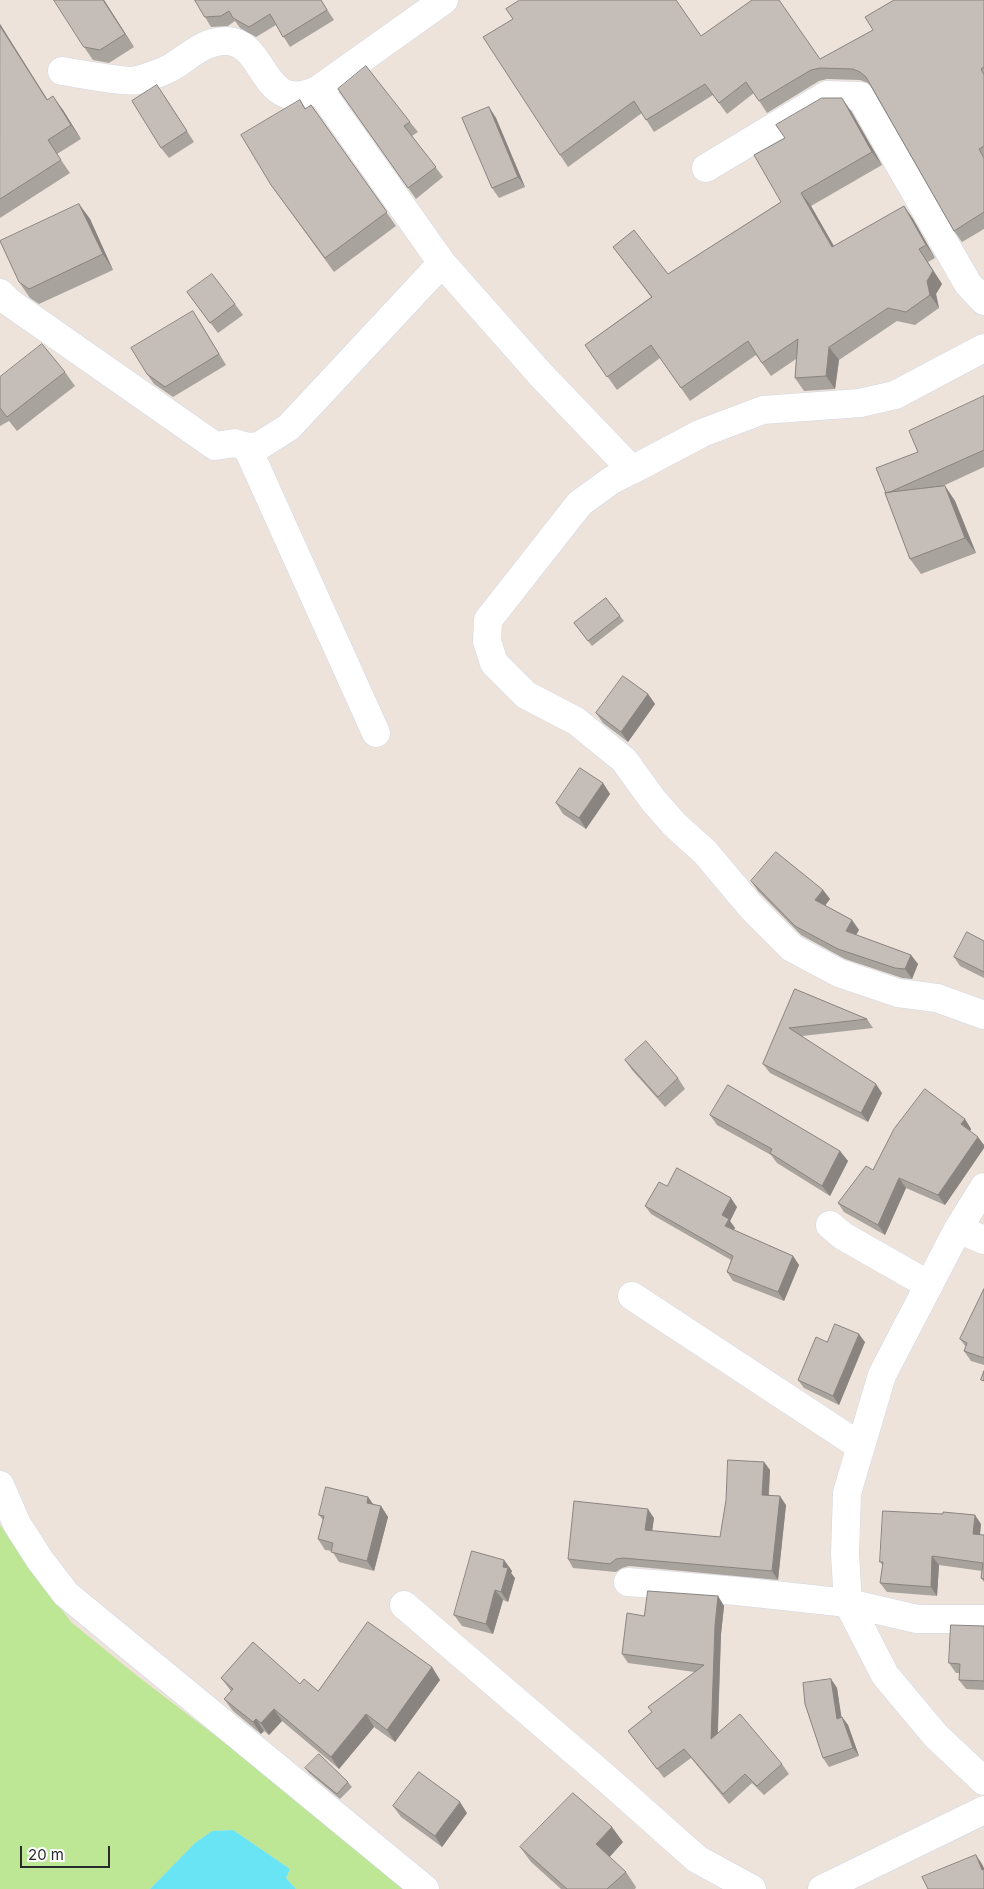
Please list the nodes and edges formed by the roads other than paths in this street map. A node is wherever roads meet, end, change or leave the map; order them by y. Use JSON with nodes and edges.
{"nodes":[{"id":1,"x":444,"y":0,"type":"edge"},
{"id":2,"x":62,"y":71,"type":"dead end"},
{"id":3,"x":319,"y":89,"type":"junction"},
{"id":4,"x":706,"y":168,"type":"dead end"},
{"id":5,"x":442,"y":263,"type":"junction"},
{"id":6,"x":0,"y":293,"type":"edge"},
{"id":7,"x":984,"y":301,"type":"edge"},
{"id":8,"x":984,"y":348,"type":"edge"},
{"id":9,"x":247,"y":446,"type":"junction"},
{"id":10,"x":632,"y":470,"type":"junction"},
{"id":11,"x":376,"y":733,"type":"dead end"},
{"id":12,"x":984,"y":1015,"type":"edge"},
{"id":13,"x":984,"y":1187,"type":"edge"},
{"id":14,"x":830,"y":1225,"type":"dead end"},
{"id":15,"x":958,"y":1229,"type":"junction"},
{"id":16,"x":984,"y":1240,"type":"edge"},
{"id":17,"x":929,"y":1285,"type":"junction"},
{"id":18,"x":632,"y":1296,"type":"dead end"},
{"id":19,"x":860,"y":1446,"type":"junction"},
{"id":20,"x":0,"y":1485,"type":"edge"},
{"id":21,"x":628,"y":1582,"type":"dead end"},
{"id":22,"x":848,"y":1603,"type":"junction"},
{"id":23,"x":404,"y":1605,"type":"dead end"},
{"id":24,"x":984,"y":1619,"type":"edge"},
{"id":25,"x":984,"y":1782,"type":"edge"},
{"id":26,"x":984,"y":1810,"type":"edge"},
{"id":27,"x":425,"y":1889,"type":"edge"},
{"id":28,"x":752,"y":1889,"type":"edge"},
{"id":29,"x":822,"y":1889,"type":"edge"}],
"edges":[{"from":1,"to":3,"type":"street"},
{"from":2,"to":3,"type":"street"},
{"from":3,"to":5,"type":"street"},
{"from":4,"to":7,"type":"street"},
{"from":5,"to":9,"type":"street"},
{"from":5,"to":10,"type":"street"},
{"from":6,"to":9,"type":"street"},
{"from":8,"to":10,"type":"street"},
{"from":9,"to":11,"type":"street"},
{"from":10,"to":12,"type":"street"},
{"from":13,"to":15,"type":"street"},
{"from":14,"to":17,"type":"street"},
{"from":15,"to":16,"type":"street"},
{"from":15,"to":17,"type":"street"},
{"from":17,"to":19,"type":"street"},
{"from":18,"to":19,"type":"street"},
{"from":19,"to":22,"type":"street"},
{"from":20,"to":27,"type":"street"},
{"from":21,"to":22,"type":"street"},
{"from":22,"to":24,"type":"street"},
{"from":22,"to":25,"type":"street"},
{"from":23,"to":28,"type":"street"},
{"from":26,"to":29,"type":"street"}]}
